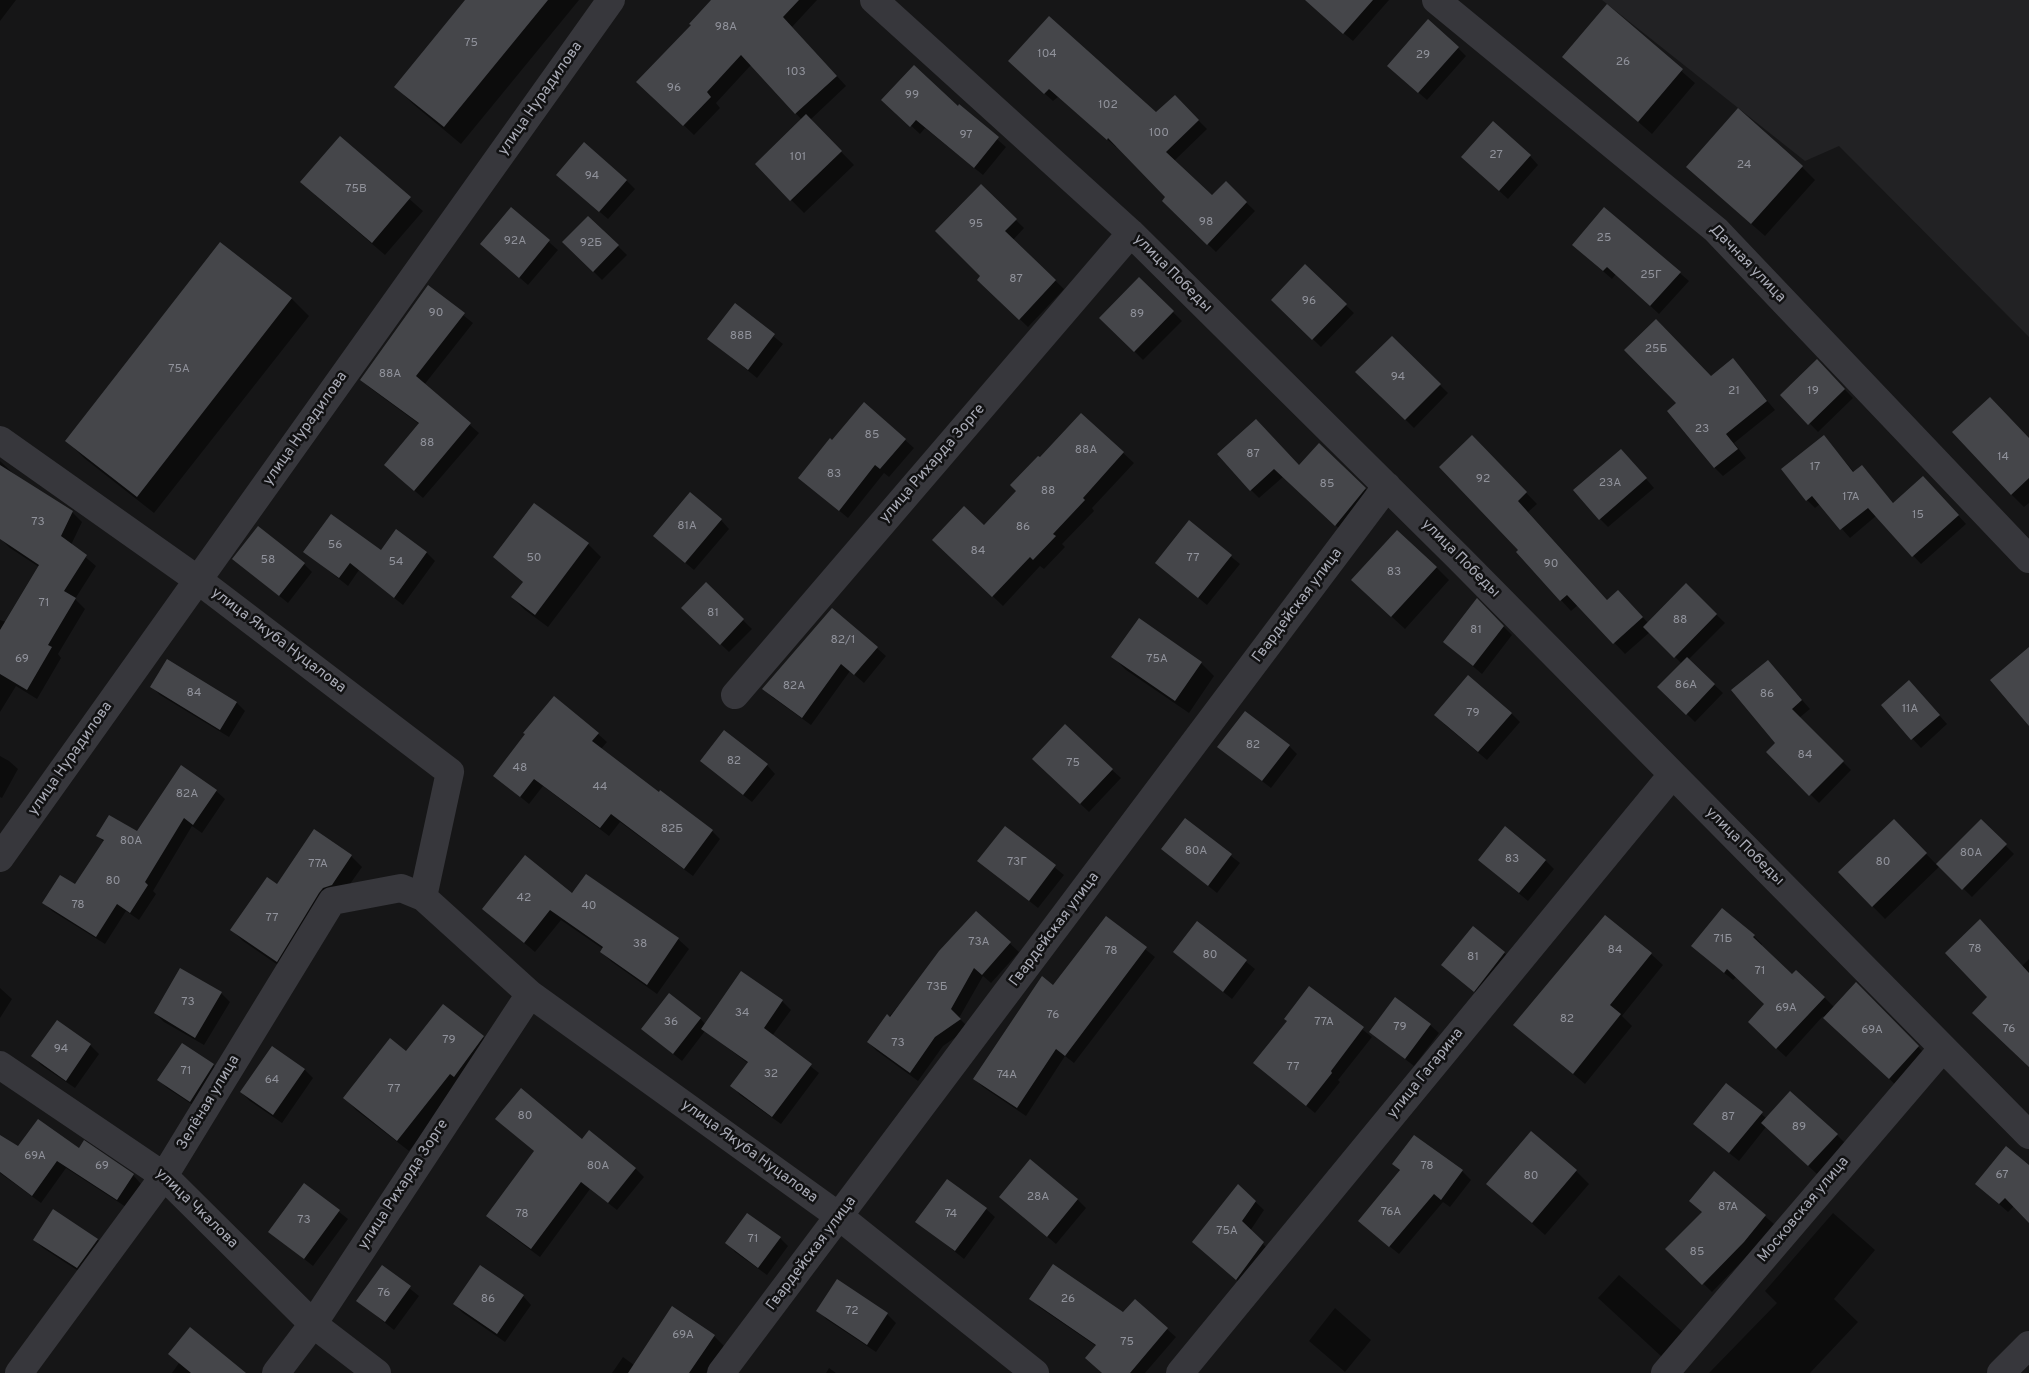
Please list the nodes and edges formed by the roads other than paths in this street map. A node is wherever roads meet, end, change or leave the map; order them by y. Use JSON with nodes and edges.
{"nodes":[{"id":1,"x":611,"y":0,"type":"edge"},
{"id":2,"x":874,"y":0,"type":"edge"},
{"id":3,"x":1436,"y":0,"type":"edge"},
{"id":4,"x":1131,"y":233,"type":"junction"},
{"id":5,"x":0,"y":440,"type":"edge"},
{"id":6,"x":1387,"y":486,"type":"junction"},
{"id":7,"x":2029,"y":559,"type":"edge"},
{"id":8,"x":198,"y":580,"type":"junction"},
{"id":9,"x":734,"y":695,"type":"dead end"},
{"id":10,"x":1672,"y":775,"type":"junction"},
{"id":11,"x":0,"y":858,"type":"edge"},
{"id":12,"x":424,"y":896,"type":"junction"},
{"id":13,"x":530,"y":994,"type":"junction"},
{"id":14,"x":1943,"y":1048,"type":"junction"},
{"id":15,"x":0,"y":1065,"type":"edge"},
{"id":16,"x":2029,"y":1135,"type":"edge"},
{"id":17,"x":164,"y":1176,"type":"junction"},
{"id":18,"x":840,"y":1218,"type":"junction"},
{"id":19,"x":313,"y":1324,"type":"junction"},
{"id":20,"x":2029,"y":1346,"type":"edge"},
{"id":21,"x":19,"y":1373,"type":"edge"},
{"id":22,"x":276,"y":1373,"type":"edge"},
{"id":23,"x":377,"y":1373,"type":"edge"},
{"id":24,"x":721,"y":1373,"type":"edge"},
{"id":25,"x":1035,"y":1373,"type":"edge"},
{"id":26,"x":1180,"y":1373,"type":"edge"},
{"id":27,"x":1666,"y":1373,"type":"edge"},
{"id":28,"x":2001,"y":1373,"type":"edge"}],
"edges":[{"from":1,"to":8,"type":"street","name":"улица Нурадилова"},
{"from":2,"to":4,"type":"street","name":"улица Победы"},
{"from":3,"to":7,"type":"street","name":"Дачная улица"},
{"from":4,"to":6,"type":"street","name":"улица Победы"},
{"from":4,"to":9,"type":"street","name":"улица Рихарда Зорге"},
{"from":5,"to":8,"type":"street","name":"улица Якуба Нуцалова"},
{"from":6,"to":10,"type":"street","name":"улица Победы"},
{"from":6,"to":18,"type":"street","name":"Гвардейская улица"},
{"from":8,"to":11,"type":"street","name":"улица Нурадилова"},
{"from":8,"to":12,"type":"street","name":"улица Якуба Нуцалова"},
{"from":10,"to":14,"type":"street","name":"улица Победы"},
{"from":10,"to":26,"type":"street","name":"улица Гагарина"},
{"from":12,"to":13,"type":"street","name":"улица Якуба Нуцалова"},
{"from":12,"to":17,"type":"street","name":"Зелёная улица"},
{"from":13,"to":18,"type":"street","name":"улица Якуба Нуцалова"},
{"from":13,"to":19,"type":"street","name":"улица Рихарда Зорге"},
{"from":14,"to":16,"type":"street","name":"улица Победы"},
{"from":14,"to":27,"type":"street","name":"Московская улица"},
{"from":15,"to":17,"type":"street","name":"улица Чкалова"},
{"from":17,"to":19,"type":"street","name":"улица Чкалова"},
{"from":17,"to":21,"type":"street","name":"Зелёная улица"},
{"from":18,"to":24,"type":"street","name":"Гвардейская улица"},
{"from":18,"to":25,"type":"street","name":"улица Якуба Нуцалова"},
{"from":19,"to":22,"type":"street","name":"улица Рихарда Зорге"},
{"from":19,"to":23,"type":"street","name":"улица Чкалова"},
{"from":20,"to":28,"type":"street"}]}
